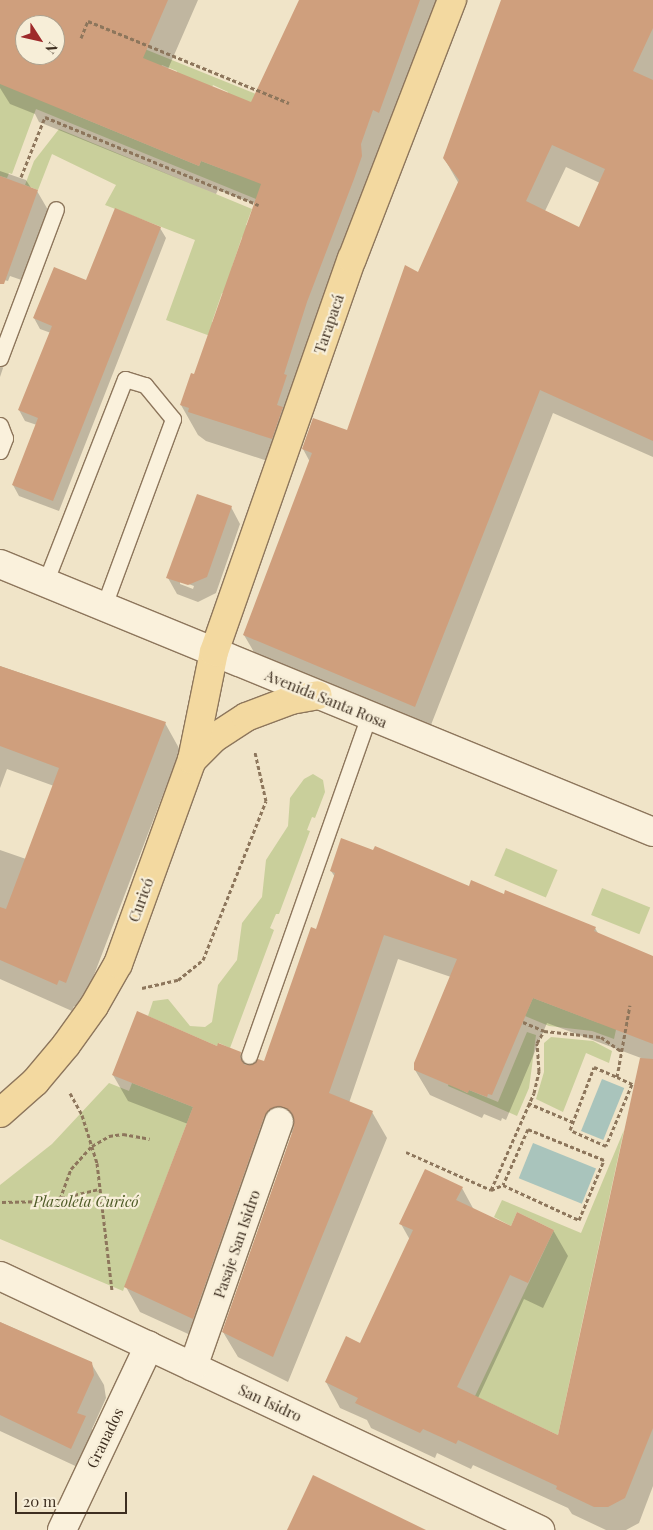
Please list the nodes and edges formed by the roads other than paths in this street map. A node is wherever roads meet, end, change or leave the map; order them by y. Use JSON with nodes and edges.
{"nodes":[{"id":1,"x":452,"y":0,"type":"edge"},
{"id":2,"x":56,"y":209,"type":"dead end"},
{"id":3,"x":0,"y":358,"type":"edge"},
{"id":4,"x":0,"y":425,"type":"edge"},
{"id":5,"x":0,"y":452,"type":"edge"},
{"id":6,"x":0,"y":564,"type":"edge"},
{"id":7,"x":46,"y":582,"type":"junction"},
{"id":8,"x":104,"y":606,"type":"junction"},
{"id":9,"x":214,"y":652,"type":"junction"},
{"id":10,"x":318,"y":695,"type":"junction"},
{"id":11,"x":369,"y":716,"type":"junction"},
{"id":12,"x":192,"y":760,"type":"junction"},
{"id":13,"x":653,"y":832,"type":"edge"},
{"id":14,"x":249,"y":1056,"type":"dead end"},
{"id":15,"x":0,"y":1113,"type":"edge"},
{"id":16,"x":279,"y":1122,"type":"dead end"},
{"id":17,"x":0,"y":1276,"type":"edge"},
{"id":18,"x":150,"y":1346,"type":"junction"},
{"id":19,"x":193,"y":1366,"type":"junction"},
{"id":20,"x":62,"y":1530,"type":"edge"},
{"id":21,"x":540,"y":1530,"type":"edge"}],
"edges":[{"from":1,"to":9,"type":"main road","name":"Tarapacá"},
{"from":2,"to":3,"type":"lane"},
{"from":4,"to":5,"type":"lane"},
{"from":6,"to":7,"type":"street","name":"Avenida Santa Rosa"},
{"from":7,"to":8,"type":"street","name":"Avenida Santa Rosa"},
{"from":7,"to":8,"type":"lane"},
{"from":8,"to":9,"type":"street","name":"Avenida Santa Rosa"},
{"from":9,"to":10,"type":"street","name":"Avenida Santa Rosa"},
{"from":9,"to":12,"type":"main road","name":"Curicó"},
{"from":10,"to":11,"type":"street","name":"Avenida Santa Rosa"},
{"from":10,"to":12,"type":"main road"},
{"from":11,"to":13,"type":"street","name":"Avenida Santa Rosa"},
{"from":11,"to":14,"type":"lane"},
{"from":12,"to":15,"type":"main road","name":"Curicó"},
{"from":16,"to":19,"type":"street","name":"Pasaje San Isidro"},
{"from":17,"to":18,"type":"street","name":"San Isidro"},
{"from":18,"to":19,"type":"street","name":"San Isidro"},
{"from":18,"to":20,"type":"street","name":"Granados"},
{"from":19,"to":21,"type":"street","name":"San Isidro"}]}
